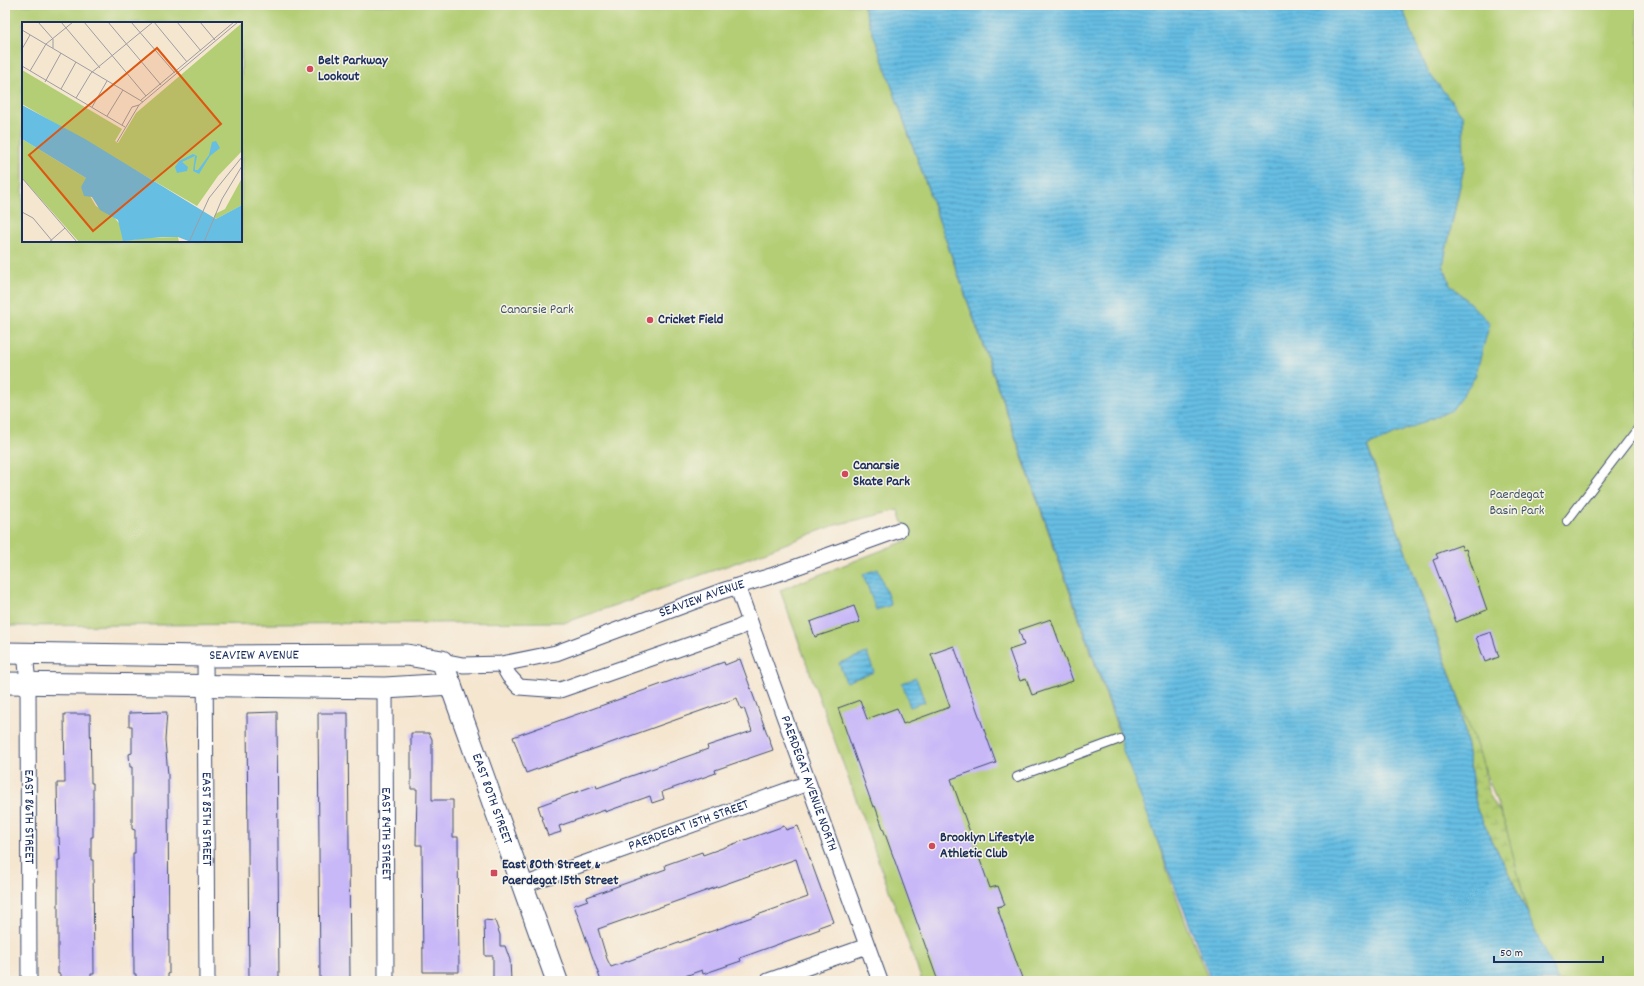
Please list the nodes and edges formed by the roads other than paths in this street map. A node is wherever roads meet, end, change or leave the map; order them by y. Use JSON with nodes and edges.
{"nodes":[{"id":1,"x":1639,"y":428,"type":"edge"},
{"id":2,"x":1567,"y":521,"type":"dead end"},
{"id":3,"x":899,"y":530,"type":"dead end"},
{"id":4,"x":737,"y":586,"type":"junction"},
{"id":5,"x":750,"y":622,"type":"junction"},
{"id":6,"x":15,"y":653,"type":"edge"},
{"id":7,"x":205,"y":656,"type":"junction"},
{"id":8,"x":442,"y":661,"type":"junction"},
{"id":9,"x":502,"y":664,"type":"junction"},
{"id":10,"x":5,"y":683,"type":"edge"},
{"id":11,"x":28,"y":683,"type":"junction"},
{"id":12,"x":450,"y":684,"type":"junction"},
{"id":13,"x":205,"y":686,"type":"junction"},
{"id":14,"x":385,"y":688,"type":"junction"},
{"id":15,"x":1120,"y":739,"type":"dead end"},
{"id":16,"x":1017,"y":776,"type":"dead end"},
{"id":17,"x":808,"y":783,"type":"junction"},
{"id":18,"x":524,"y":885,"type":"junction"},
{"id":19,"x":867,"y":946,"type":"junction"},
{"id":20,"x":29,"y":981,"type":"edge"},
{"id":21,"x":207,"y":981,"type":"edge"},
{"id":22,"x":386,"y":981,"type":"edge"},
{"id":23,"x":557,"y":981,"type":"edge"},
{"id":24,"x":768,"y":981,"type":"edge"},
{"id":25,"x":880,"y":981,"type":"edge"}],
"edges":[{"from":1,"to":2,"type":"lane"},
{"from":3,"to":4,"type":"street","name":"SEAVIEW AVENUE"},
{"from":4,"to":5,"type":"street","name":"PAERDEGAT AVENUE NORTH"},
{"from":4,"to":9,"type":"street","name":"SEAVIEW AVENUE"},
{"from":5,"to":9,"type":"street"},
{"from":5,"to":17,"type":"street","name":"PAERDEGAT AVENUE NORTH"},
{"from":6,"to":7,"type":"street","name":"SEAVIEW AVENUE"},
{"from":6,"to":11,"type":"street","name":"EAST 86TH STREET"},
{"from":7,"to":8,"type":"street","name":"SEAVIEW AVENUE"},
{"from":7,"to":13,"type":"street","name":"EAST 85TH STREET"},
{"from":8,"to":9,"type":"street","name":"SEAVIEW AVENUE"},
{"from":8,"to":12,"type":"street","name":"EAST 80TH STREET"},
{"from":10,"to":11,"type":"street"},
{"from":11,"to":13,"type":"street"},
{"from":11,"to":20,"type":"street","name":"EAST 86TH STREET"},
{"from":12,"to":14,"type":"street"},
{"from":12,"to":18,"type":"street","name":"EAST 80TH STREET"},
{"from":13,"to":14,"type":"street"},
{"from":13,"to":21,"type":"street","name":"EAST 85TH STREET"},
{"from":14,"to":22,"type":"street","name":"EAST 84TH STREET"},
{"from":15,"to":16,"type":"lane"},
{"from":17,"to":18,"type":"street","name":"PAERDEGAT 15TH STREET"},
{"from":17,"to":19,"type":"street","name":"PAERDEGAT AVENUE NORTH"},
{"from":18,"to":23,"type":"street","name":"EAST 80TH STREET"},
{"from":19,"to":24,"type":"street"},
{"from":19,"to":25,"type":"street","name":"PAERDEGAT AVENUE NORTH"}]}
